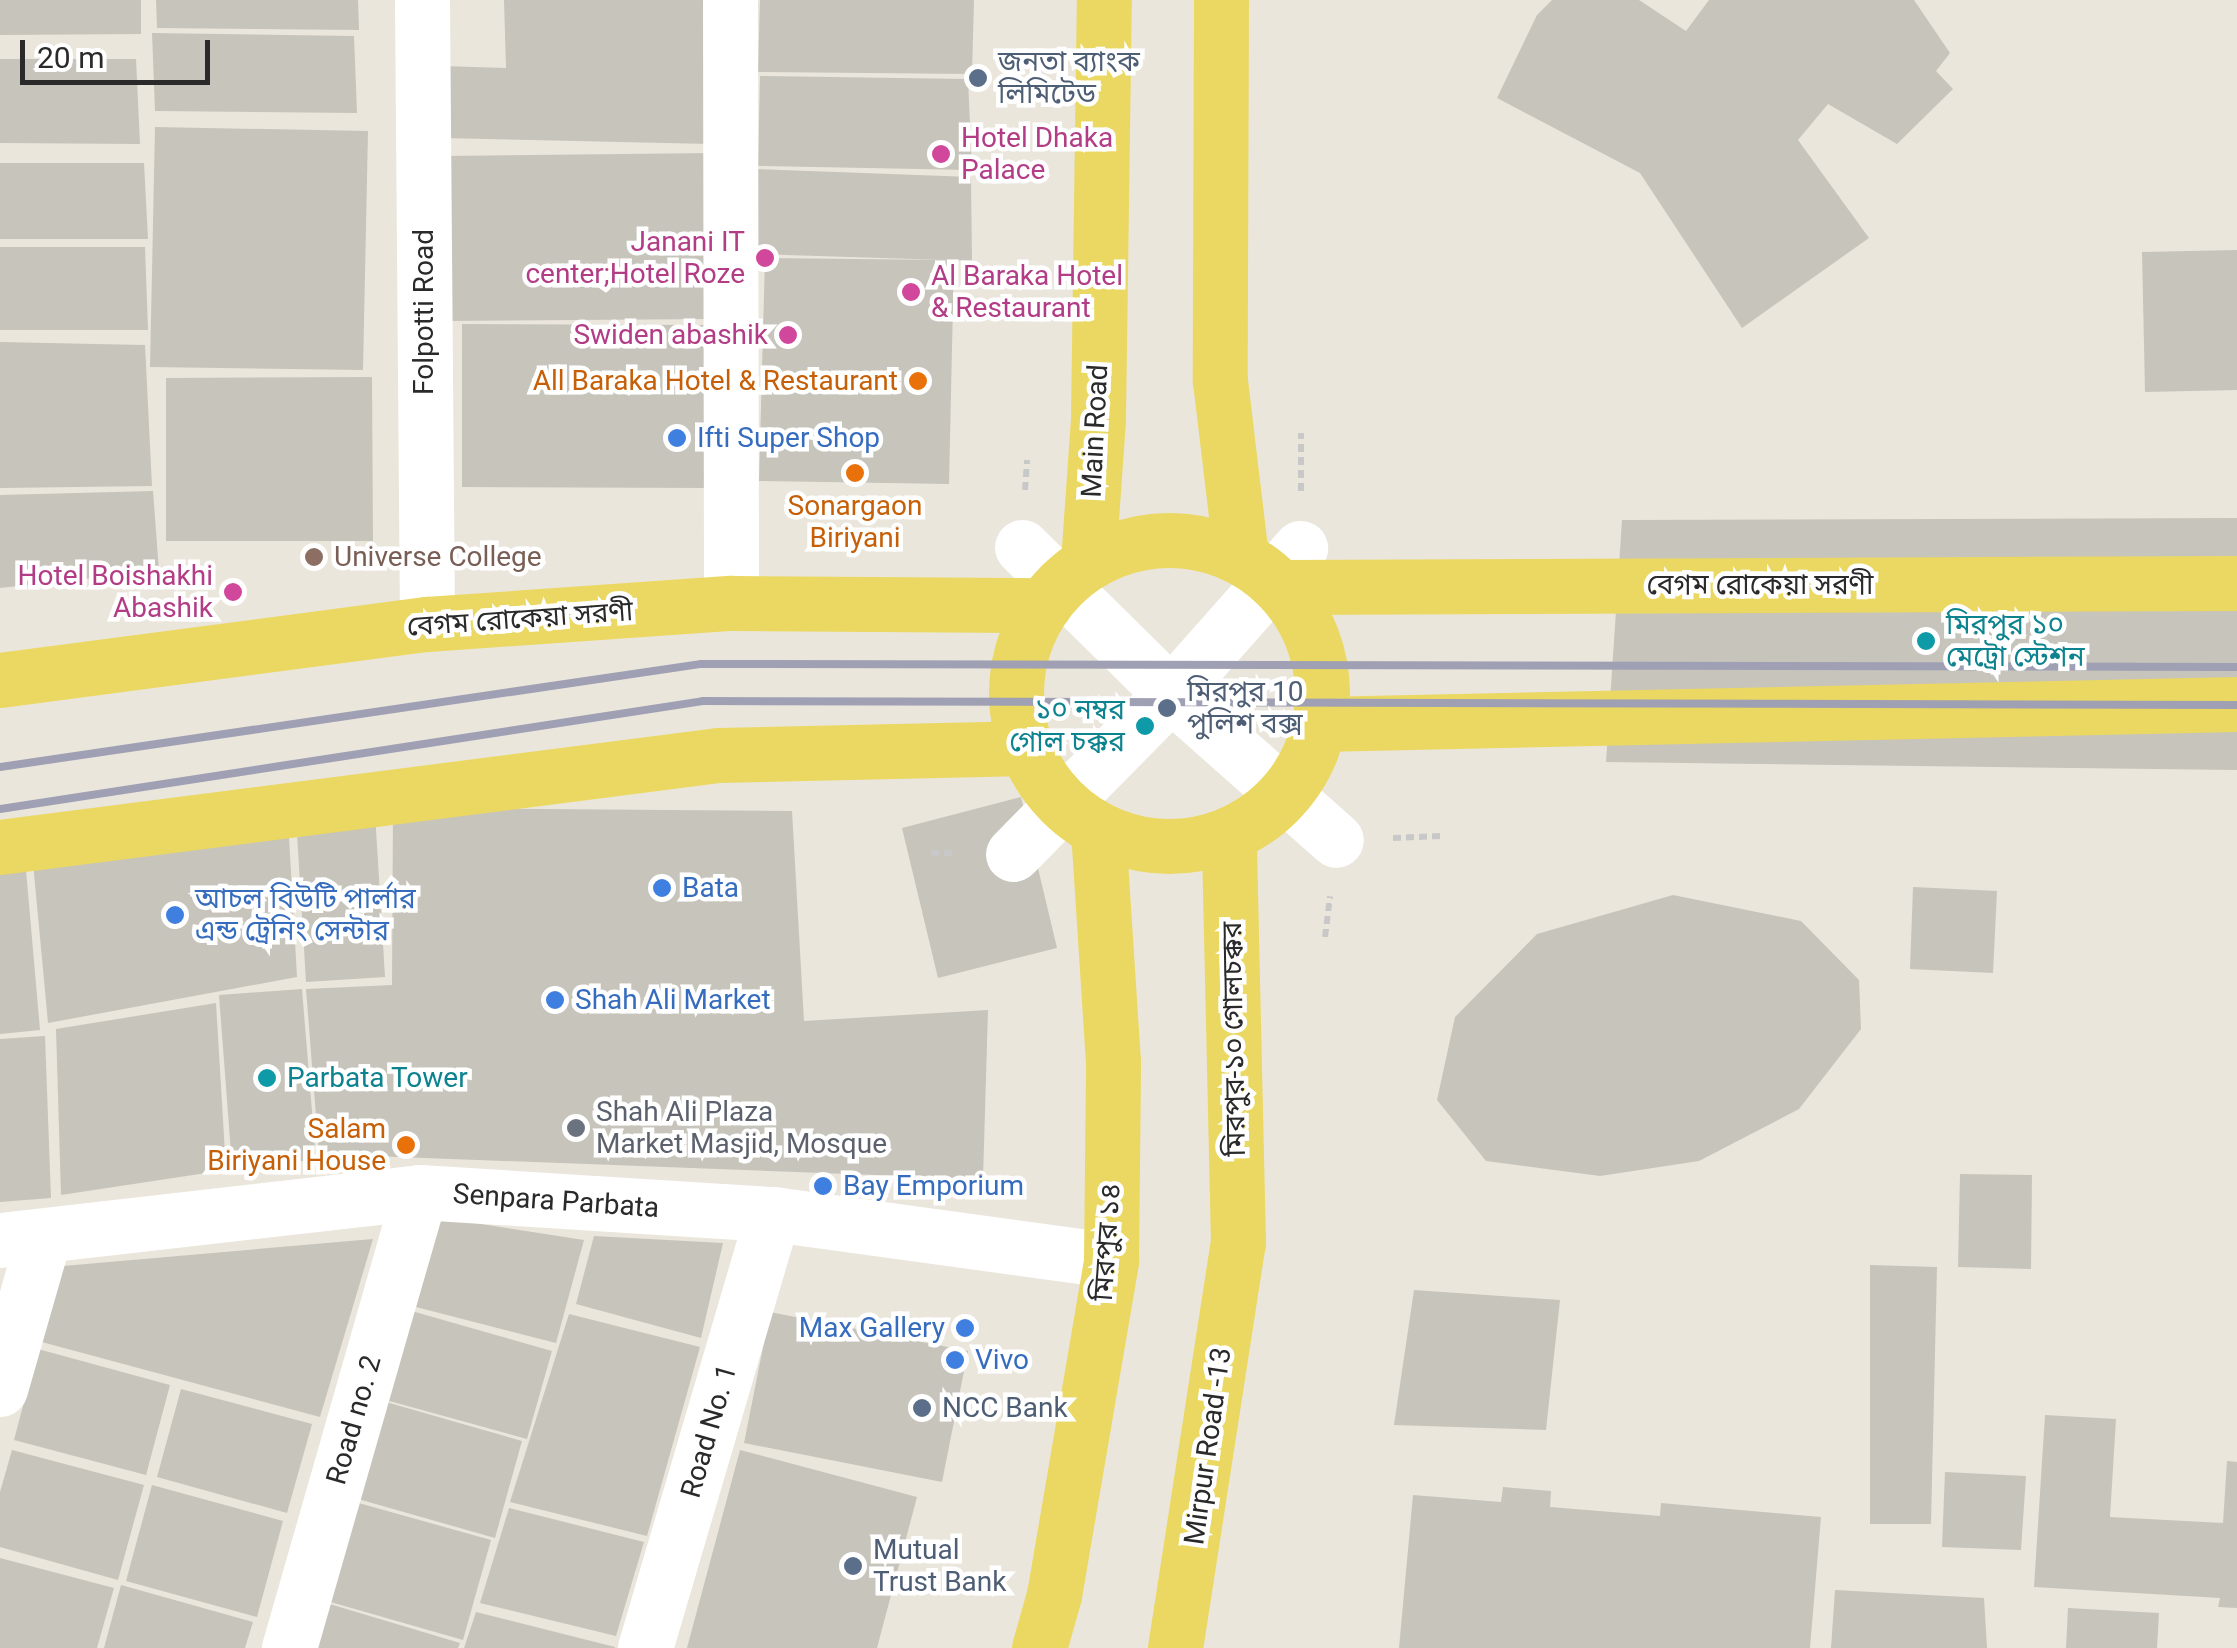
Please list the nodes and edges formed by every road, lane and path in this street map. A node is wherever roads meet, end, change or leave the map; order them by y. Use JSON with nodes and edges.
{"nodes":[{"id":1,"x":422,"y":0,"type":"edge"},
{"id":2,"x":730,"y":0,"type":"edge"},
{"id":3,"x":1104,"y":0,"type":"edge"},
{"id":4,"x":1221,"y":0,"type":"edge"},
{"id":5,"x":1022,"y":548,"type":"dead end"},
{"id":6,"x":1088,"y":562,"type":"junction"},
{"id":7,"x":1275,"y":564,"type":"junction"},
{"id":8,"x":2237,"y":582,"type":"edge"},
{"id":9,"x":731,"y":604,"type":"junction"},
{"id":10,"x":1044,"y":605,"type":"junction"},
{"id":11,"x":427,"y":624,"type":"junction"},
{"id":12,"x":0,"y":680,"type":"edge"},
{"id":13,"x":1171,"y":694,"type":"junction"},
{"id":14,"x":2237,"y":704,"type":"edge"},
{"id":15,"x":1320,"y":724,"type":"junction"},
{"id":16,"x":1026,"y":748,"type":"junction"},
{"id":17,"x":1098,"y":830,"type":"junction"},
{"id":18,"x":1230,"y":834,"type":"junction"},
{"id":19,"x":1336,"y":840,"type":"dead end"},
{"id":20,"x":0,"y":847,"type":"edge"},
{"id":21,"x":1013,"y":854,"type":"dead end"},
{"id":22,"x":420,"y":1192,"type":"junction"},
{"id":23,"x":773,"y":1214,"type":"junction"},
{"id":24,"x":21,"y":1240,"type":"edge"},
{"id":25,"x":1238,"y":1244,"type":"joint"},
{"id":26,"x":1112,"y":1260,"type":"junction"},
{"id":27,"x":0,"y":1388,"type":"edge"},
{"id":28,"x":289,"y":1648,"type":"edge"},
{"id":29,"x":645,"y":1648,"type":"edge"},
{"id":30,"x":1038,"y":1648,"type":"edge"},
{"id":31,"x":1176,"y":1648,"type":"edge"}],
"edges":[{"from":1,"to":11,"type":"street","name":"Folpotti Road"},
{"from":2,"to":9,"type":"street"},
{"from":3,"to":6,"type":"main road","name":"Main Road"},
{"from":4,"to":7,"type":"main road"},
{"from":5,"to":13,"type":"street"},
{"from":6,"to":7,"type":"main road"},
{"from":6,"to":10,"type":"main road"},
{"from":7,"to":8,"type":"main road","name":"বেগম রোকেয়া সরণী"},
{"from":7,"to":13,"type":"street"},
{"from":7,"to":15,"type":"main road"},
{"from":9,"to":10,"type":"main road","name":"বেগম রোকেয়া সরণী"},
{"from":9,"to":11,"type":"main road","name":"বেগম রোকেয়া সরণী"},
{"from":10,"to":16,"type":"main road"},
{"from":11,"to":12,"type":"main road","name":"বেগম রোকেয়া সরণী"},
{"from":13,"to":19,"type":"street"},
{"from":13,"to":21,"type":"street"},
{"from":14,"to":15,"type":"main road"},
{"from":15,"to":18,"type":"main road"},
{"from":16,"to":17,"type":"main road"},
{"from":16,"to":20,"type":"main road"},
{"from":17,"to":18,"type":"main road"},
{"from":17,"to":26,"type":"main road","name":"মিরপুর ১৪"},
{"from":18,"to":25,"type":"main road","name":"মিরপুর-১০ গোলচক্কর"},
{"from":22,"to":23,"type":"street","name":"Senpara Parbata"},
{"from":22,"to":24,"type":"street","name":"Senpara Parbata"},
{"from":22,"to":28,"type":"street","name":"Road no. 2"},
{"from":23,"to":26,"type":"street","name":"Senpara Parbata"},
{"from":23,"to":29,"type":"street","name":"Road No. 1"},
{"from":24,"to":27,"type":"street"},
{"from":25,"to":31,"type":"main road","name":"Mirpur Road -13"},
{"from":26,"to":30,"type":"main road","name":"মিরপুর ১৪"}]}
